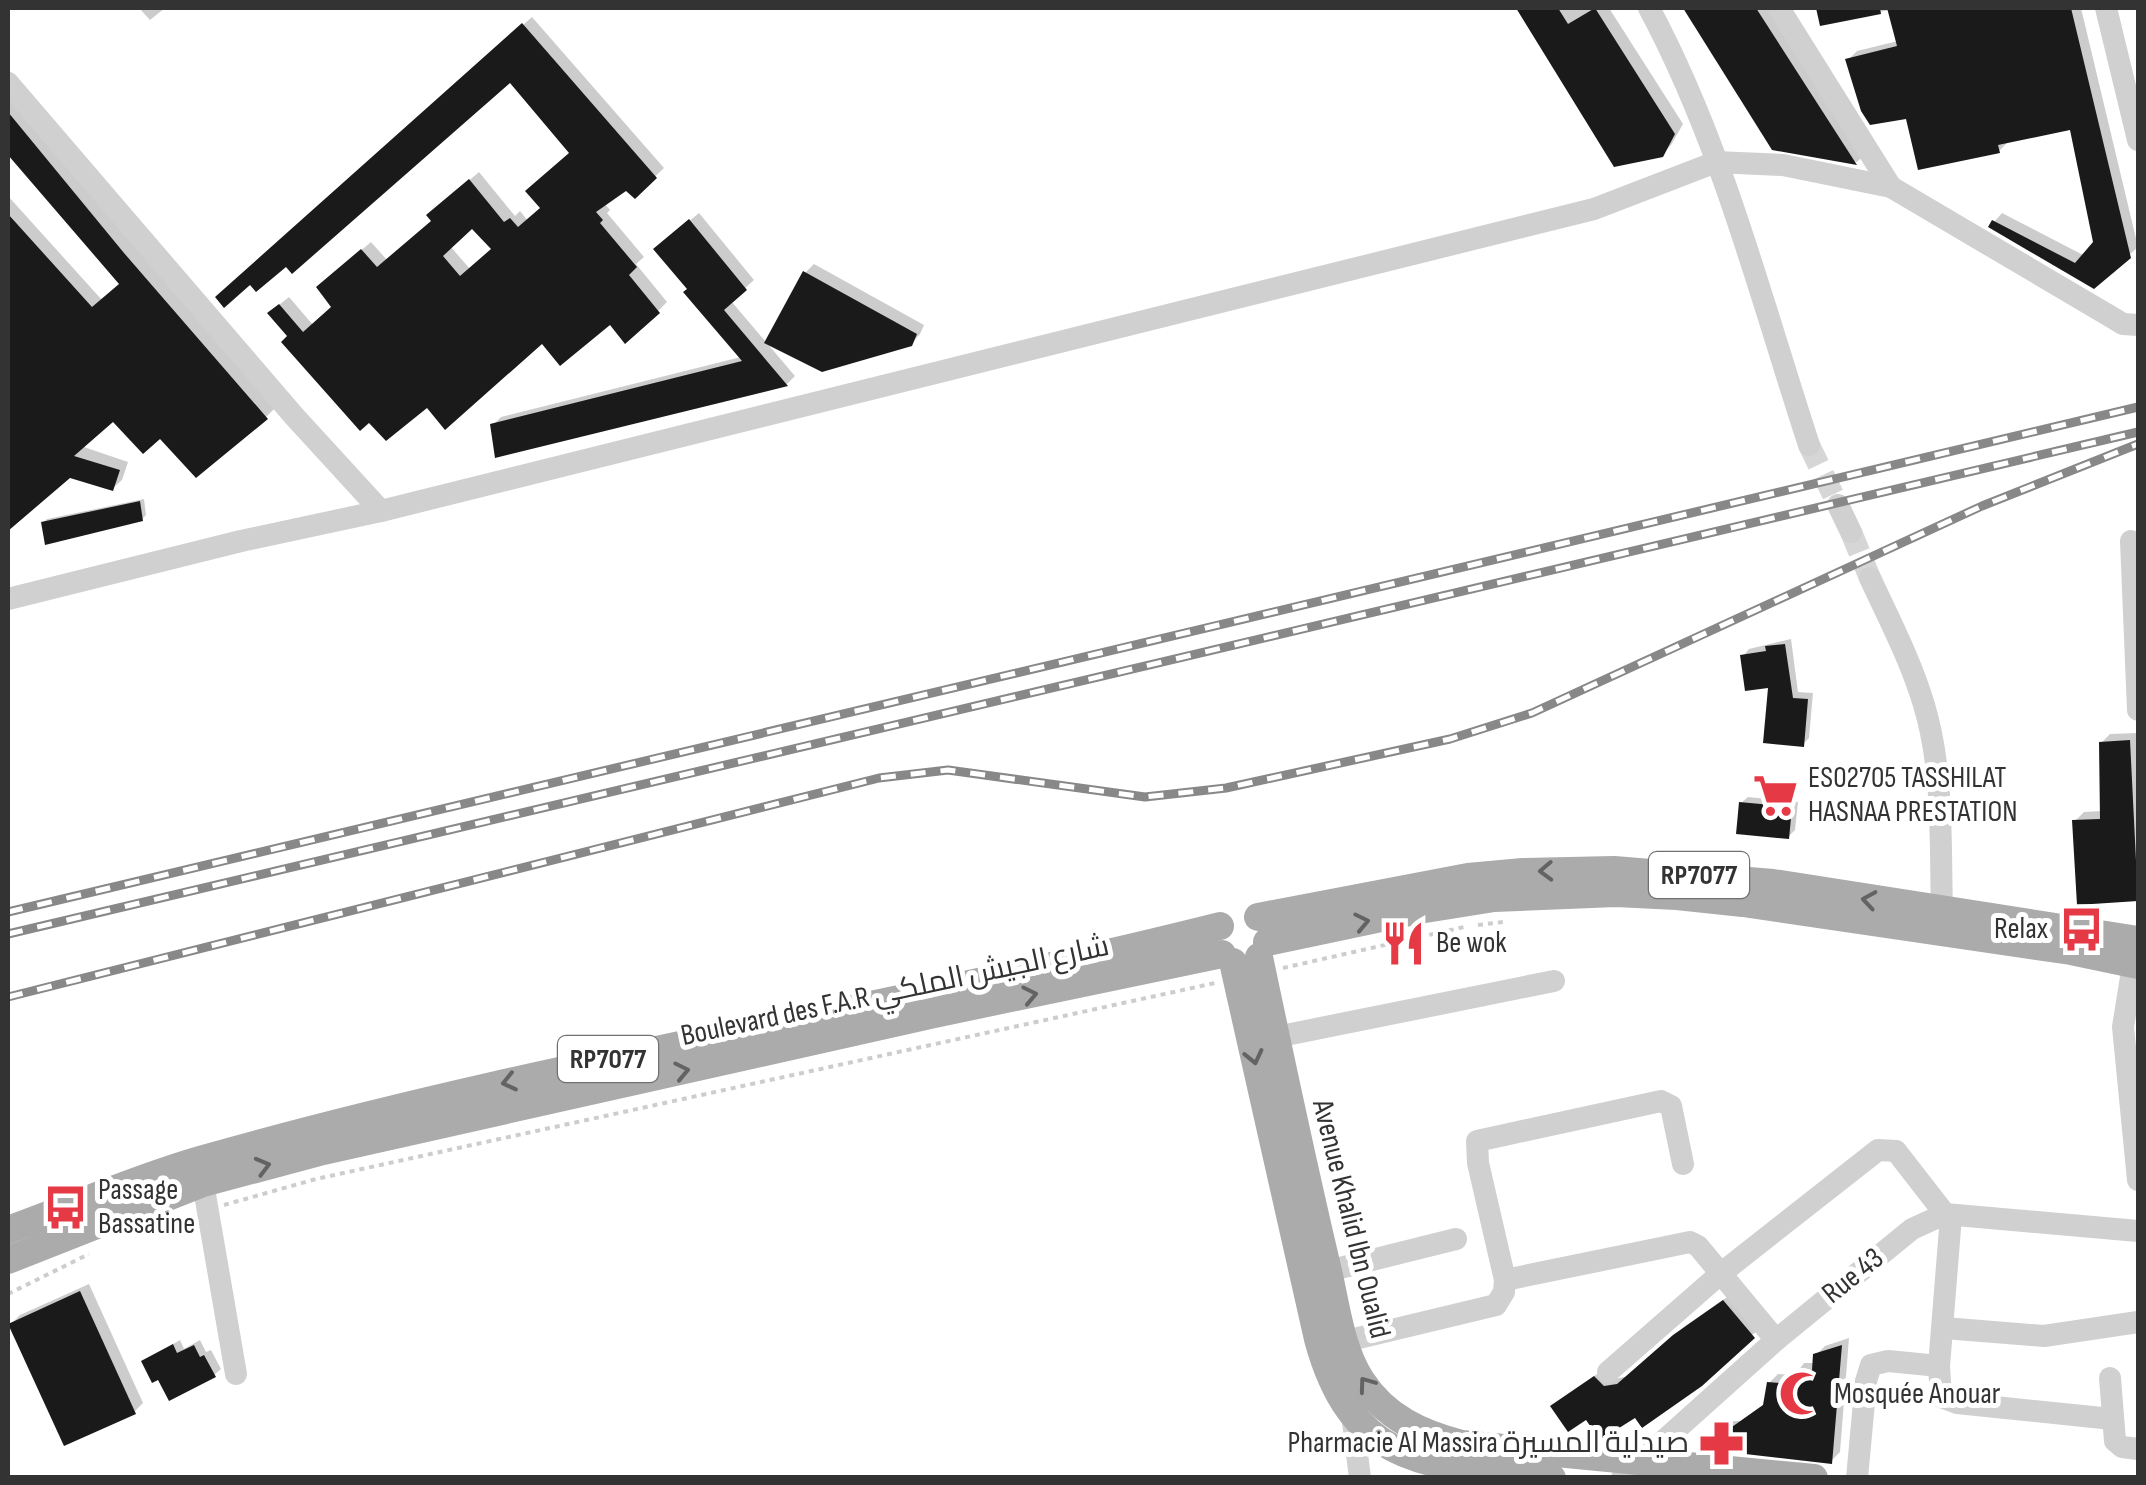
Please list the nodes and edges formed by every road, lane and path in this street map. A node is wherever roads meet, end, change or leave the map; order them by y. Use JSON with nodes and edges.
{"nodes":[{"id":1,"x":1649,"y":8,"type":"edge"},
{"id":2,"x":1779,"y":8,"type":"edge"},
{"id":3,"x":2106,"y":8,"type":"edge"},
{"id":4,"x":8,"y":82,"type":"edge"},
{"id":5,"x":2138,"y":140,"type":"edge"},
{"id":6,"x":1716,"y":162,"type":"junction"},
{"id":7,"x":1891,"y":187,"type":"junction"},
{"id":8,"x":2138,"y":325,"type":"edge"},
{"id":9,"x":1809,"y":445,"type":"tunnel mouth"},
{"id":10,"x":1838,"y":505,"type":"tunnel mouth"},
{"id":11,"x":382,"y":511,"type":"junction"},
{"id":12,"x":1851,"y":532,"type":"tunnel mouth"},
{"id":13,"x":2131,"y":541,"type":"dead end"},
{"id":14,"x":1870,"y":578,"type":"tunnel mouth"},
{"id":15,"x":8,"y":600,"type":"edge"},
{"id":16,"x":2137,"y":600,"type":"edge"},
{"id":17,"x":2138,"y":710,"type":"edge"},
{"id":18,"x":1942,"y":911,"type":"junction"},
{"id":19,"x":1503,"y":922,"type":"dead end"},
{"id":20,"x":1245,"y":951,"type":"junction"},
{"id":21,"x":2136,"y":957,"type":"edge"},
{"id":22,"x":1554,"y":981,"type":"dead end"},
{"id":23,"x":1276,"y":1037,"type":"junction"},
{"id":24,"x":1683,"y":1164,"type":"dead end"},
{"id":25,"x":2138,"y":1180,"type":"edge"},
{"id":26,"x":206,"y":1196,"type":"junction"},
{"id":27,"x":1948,"y":1215,"type":"junction"},
{"id":28,"x":8,"y":1230,"type":"edge"},
{"id":29,"x":2138,"y":1231,"type":"edge"},
{"id":30,"x":1456,"y":1239,"type":"dead end"},
{"id":31,"x":124,"y":1240,"type":"dead end"},
{"id":32,"x":91,"y":1253,"type":"dead end"},
{"id":33,"x":8,"y":1260,"type":"edge"},
{"id":34,"x":1328,"y":1270,"type":"junction"},
{"id":35,"x":1719,"y":1275,"type":"junction"},
{"id":36,"x":1505,"y":1280,"type":"junction"},
{"id":37,"x":8,"y":1294,"type":"edge"},
{"id":38,"x":2138,"y":1322,"type":"edge"},
{"id":39,"x":1944,"y":1328,"type":"junction"},
{"id":40,"x":1776,"y":1340,"type":"junction"},
{"id":41,"x":1346,"y":1341,"type":"junction"},
{"id":42,"x":1939,"y":1366,"type":"junction"},
{"id":43,"x":1608,"y":1372,"type":"dead end"},
{"id":44,"x":236,"y":1374,"type":"dead end"},
{"id":45,"x":2110,"y":1378,"type":"dead end"},
{"id":46,"x":1352,"y":1414,"type":"junction"},
{"id":47,"x":2112,"y":1420,"type":"junction"},
{"id":48,"x":2138,"y":1449,"type":"edge"},
{"id":49,"x":1631,"y":1469,"type":"edge"},
{"id":50,"x":1360,"y":1478,"type":"edge"},
{"id":51,"x":1552,"y":1478,"type":"edge"},
{"id":52,"x":1814,"y":1478,"type":"edge"},
{"id":53,"x":1857,"y":1478,"type":"edge"}],
"edges":[{"from":1,"to":6,"type":"street"},
{"from":2,"to":7,"type":"street"},
{"from":3,"to":5,"type":"street"},
{"from":4,"to":11,"type":"street"},
{"from":6,"to":7,"type":"street"},
{"from":6,"to":9,"type":"street"},
{"from":6,"to":11,"type":"street"},
{"from":7,"to":8,"type":"street"},
{"from":10,"to":12,"type":"street"},
{"from":11,"to":15,"type":"street"},
{"from":13,"to":16,"type":"street"},
{"from":14,"to":18,"type":"street"},
{"from":16,"to":17,"type":"street"},
{"from":18,"to":20,"type":"main road","name":"Boulevard des F.A.R شارع الجيش الملكي","number":"RP7077","one_way":true},
{"from":18,"to":21,"type":"main road","name":"Boulevard des F.A.R شارع الجيش الملكي","number":"RP7077"},
{"from":19,"to":20,"type":"path"},
{"from":20,"to":21,"type":"main road","name":"Boulevard des F.A.R شارع الجيش الملكي","number":"RP7077","one_way":true},
{"from":20,"to":23,"type":"main road","name":"Avenue Khalid Ibn Oualid"},
{"from":20,"to":26,"type":"path"},
{"from":26,"to":20,"type":"main road","name":"Boulevard des F.A.R شارع الجيش الملكي","number":"RP7077","one_way":true},
{"from":20,"to":28,"type":"main road","name":"Boulevard des F.A.R شارع الجيش الملكي","number":"RP7077","one_way":true},
{"from":20,"to":46,"type":"main road","name":"Avenue Khalid Ibn Oualid","one_way":true},
{"from":21,"to":25,"type":"street"},
{"from":22,"to":23,"type":"street"},
{"from":23,"to":34,"type":"main road","name":"Avenue Khalid Ibn Oualid"},
{"from":24,"to":36,"type":"street"},
{"from":26,"to":31,"type":"path"},
{"from":26,"to":33,"type":"main road","name":"Boulevard des F.A.R شارع الجيش الملكي","number":"RP7077"},
{"from":26,"to":44,"type":"street"},
{"from":27,"to":29,"type":"street"},
{"from":27,"to":35,"type":"street"},
{"from":27,"to":39,"type":"street"},
{"from":27,"to":40,"type":"street","name":"Rue 43"},
{"from":30,"to":34,"type":"street"},
{"from":32,"to":37,"type":"path"},
{"from":34,"to":41,"type":"main road","name":"Avenue Khalid Ibn Oualid"},
{"from":35,"to":36,"type":"street"},
{"from":35,"to":40,"type":"street"},
{"from":35,"to":43,"type":"street"},
{"from":36,"to":41,"type":"street"},
{"from":38,"to":39,"type":"street"},
{"from":39,"to":42,"type":"street"},
{"from":40,"to":49,"type":"street","name":"Rue 43"},
{"from":49,"to":41,"type":"main road","name":"Avenue Khalid Ibn Oualid","one_way":true},
{"from":42,"to":47,"type":"street"},
{"from":42,"to":53,"type":"street"},
{"from":45,"to":47,"type":"street"},
{"from":46,"to":50,"type":"street"},
{"from":46,"to":51,"type":"main road","name":"Avenue Khalid Ibn Oualid"},
{"from":47,"to":48,"type":"street"},
{"from":49,"to":52,"type":"main road","name":"Avenue Khalid Ibn Oualid"}]}
